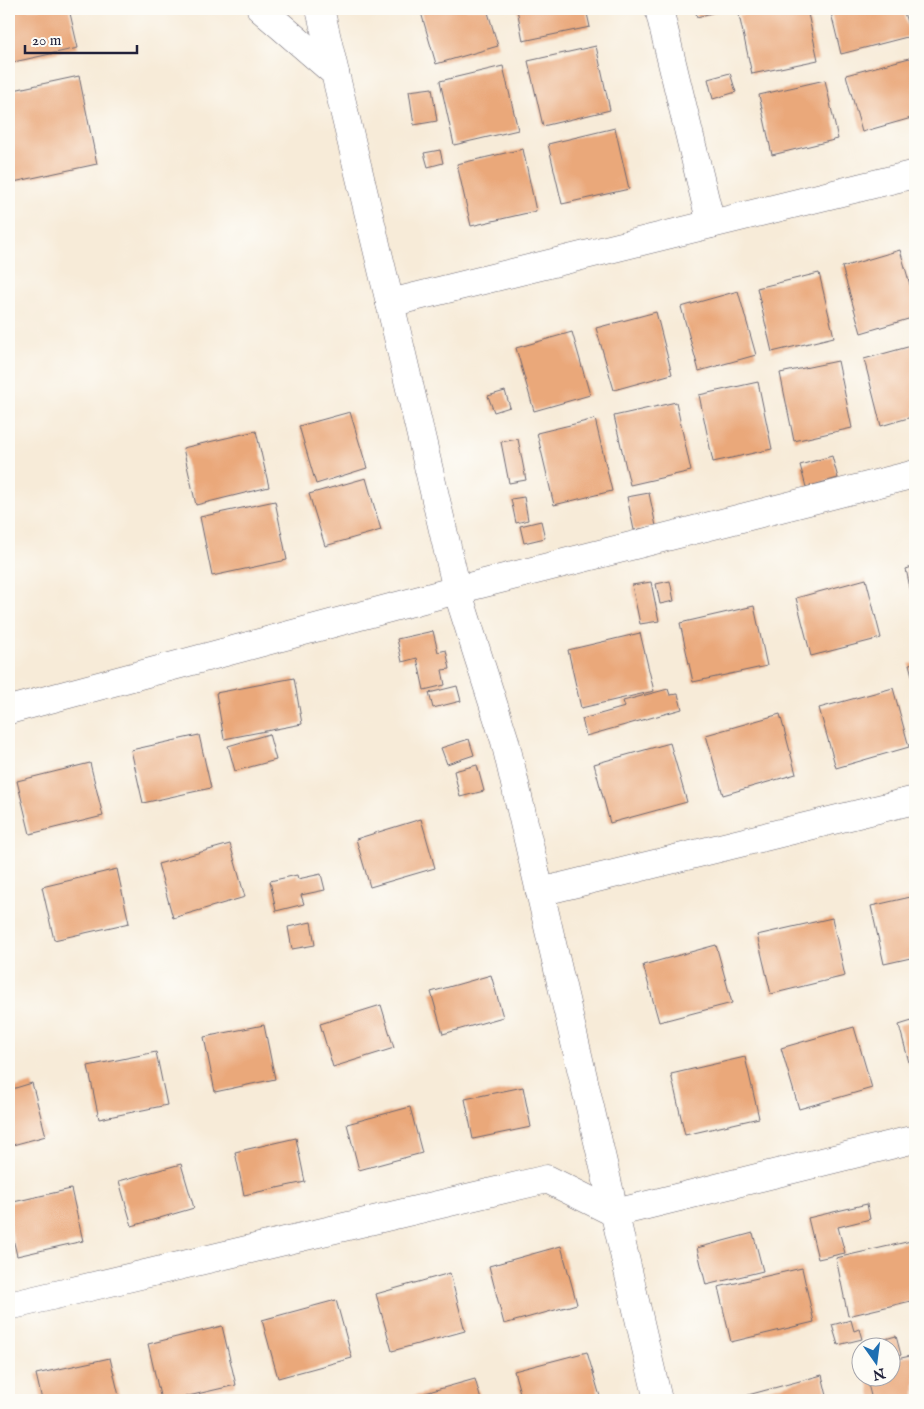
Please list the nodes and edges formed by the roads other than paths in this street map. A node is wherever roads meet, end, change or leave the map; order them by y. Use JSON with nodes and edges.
{"nodes":[{"id":1,"x":261,"y":9,"type":"edge"},
{"id":2,"x":320,"y":9,"type":"edge"},
{"id":3,"x":659,"y":9,"type":"edge"},
{"id":4,"x":335,"y":73,"type":"junction"},
{"id":5,"x":915,"y":174,"type":"edge"},
{"id":6,"x":712,"y":224,"type":"junction"},
{"id":7,"x":390,"y":303,"type":"junction"},
{"id":8,"x":915,"y":474,"type":"edge"},
{"id":9,"x":457,"y":590,"type":"junction"},
{"id":10,"x":9,"y":710,"type":"edge"},
{"id":11,"x":915,"y":800,"type":"edge"},
{"id":12,"x":540,"y":892,"type":"junction"},
{"id":13,"x":915,"y":1139,"type":"edge"},
{"id":14,"x":614,"y":1213,"type":"junction"},
{"id":15,"x":9,"y":1306,"type":"edge"},
{"id":16,"x":658,"y":1400,"type":"edge"}],
"edges":[{"from":1,"to":4,"type":"street"},
{"from":2,"to":4,"type":"street"},
{"from":3,"to":6,"type":"street"},
{"from":4,"to":7,"type":"street"},
{"from":5,"to":6,"type":"street"},
{"from":6,"to":7,"type":"street"},
{"from":7,"to":9,"type":"street"},
{"from":8,"to":9,"type":"street"},
{"from":9,"to":10,"type":"street"},
{"from":9,"to":12,"type":"street"},
{"from":11,"to":12,"type":"street"},
{"from":12,"to":14,"type":"street"},
{"from":13,"to":14,"type":"street"},
{"from":14,"to":15,"type":"street"},
{"from":14,"to":16,"type":"street"}]}
